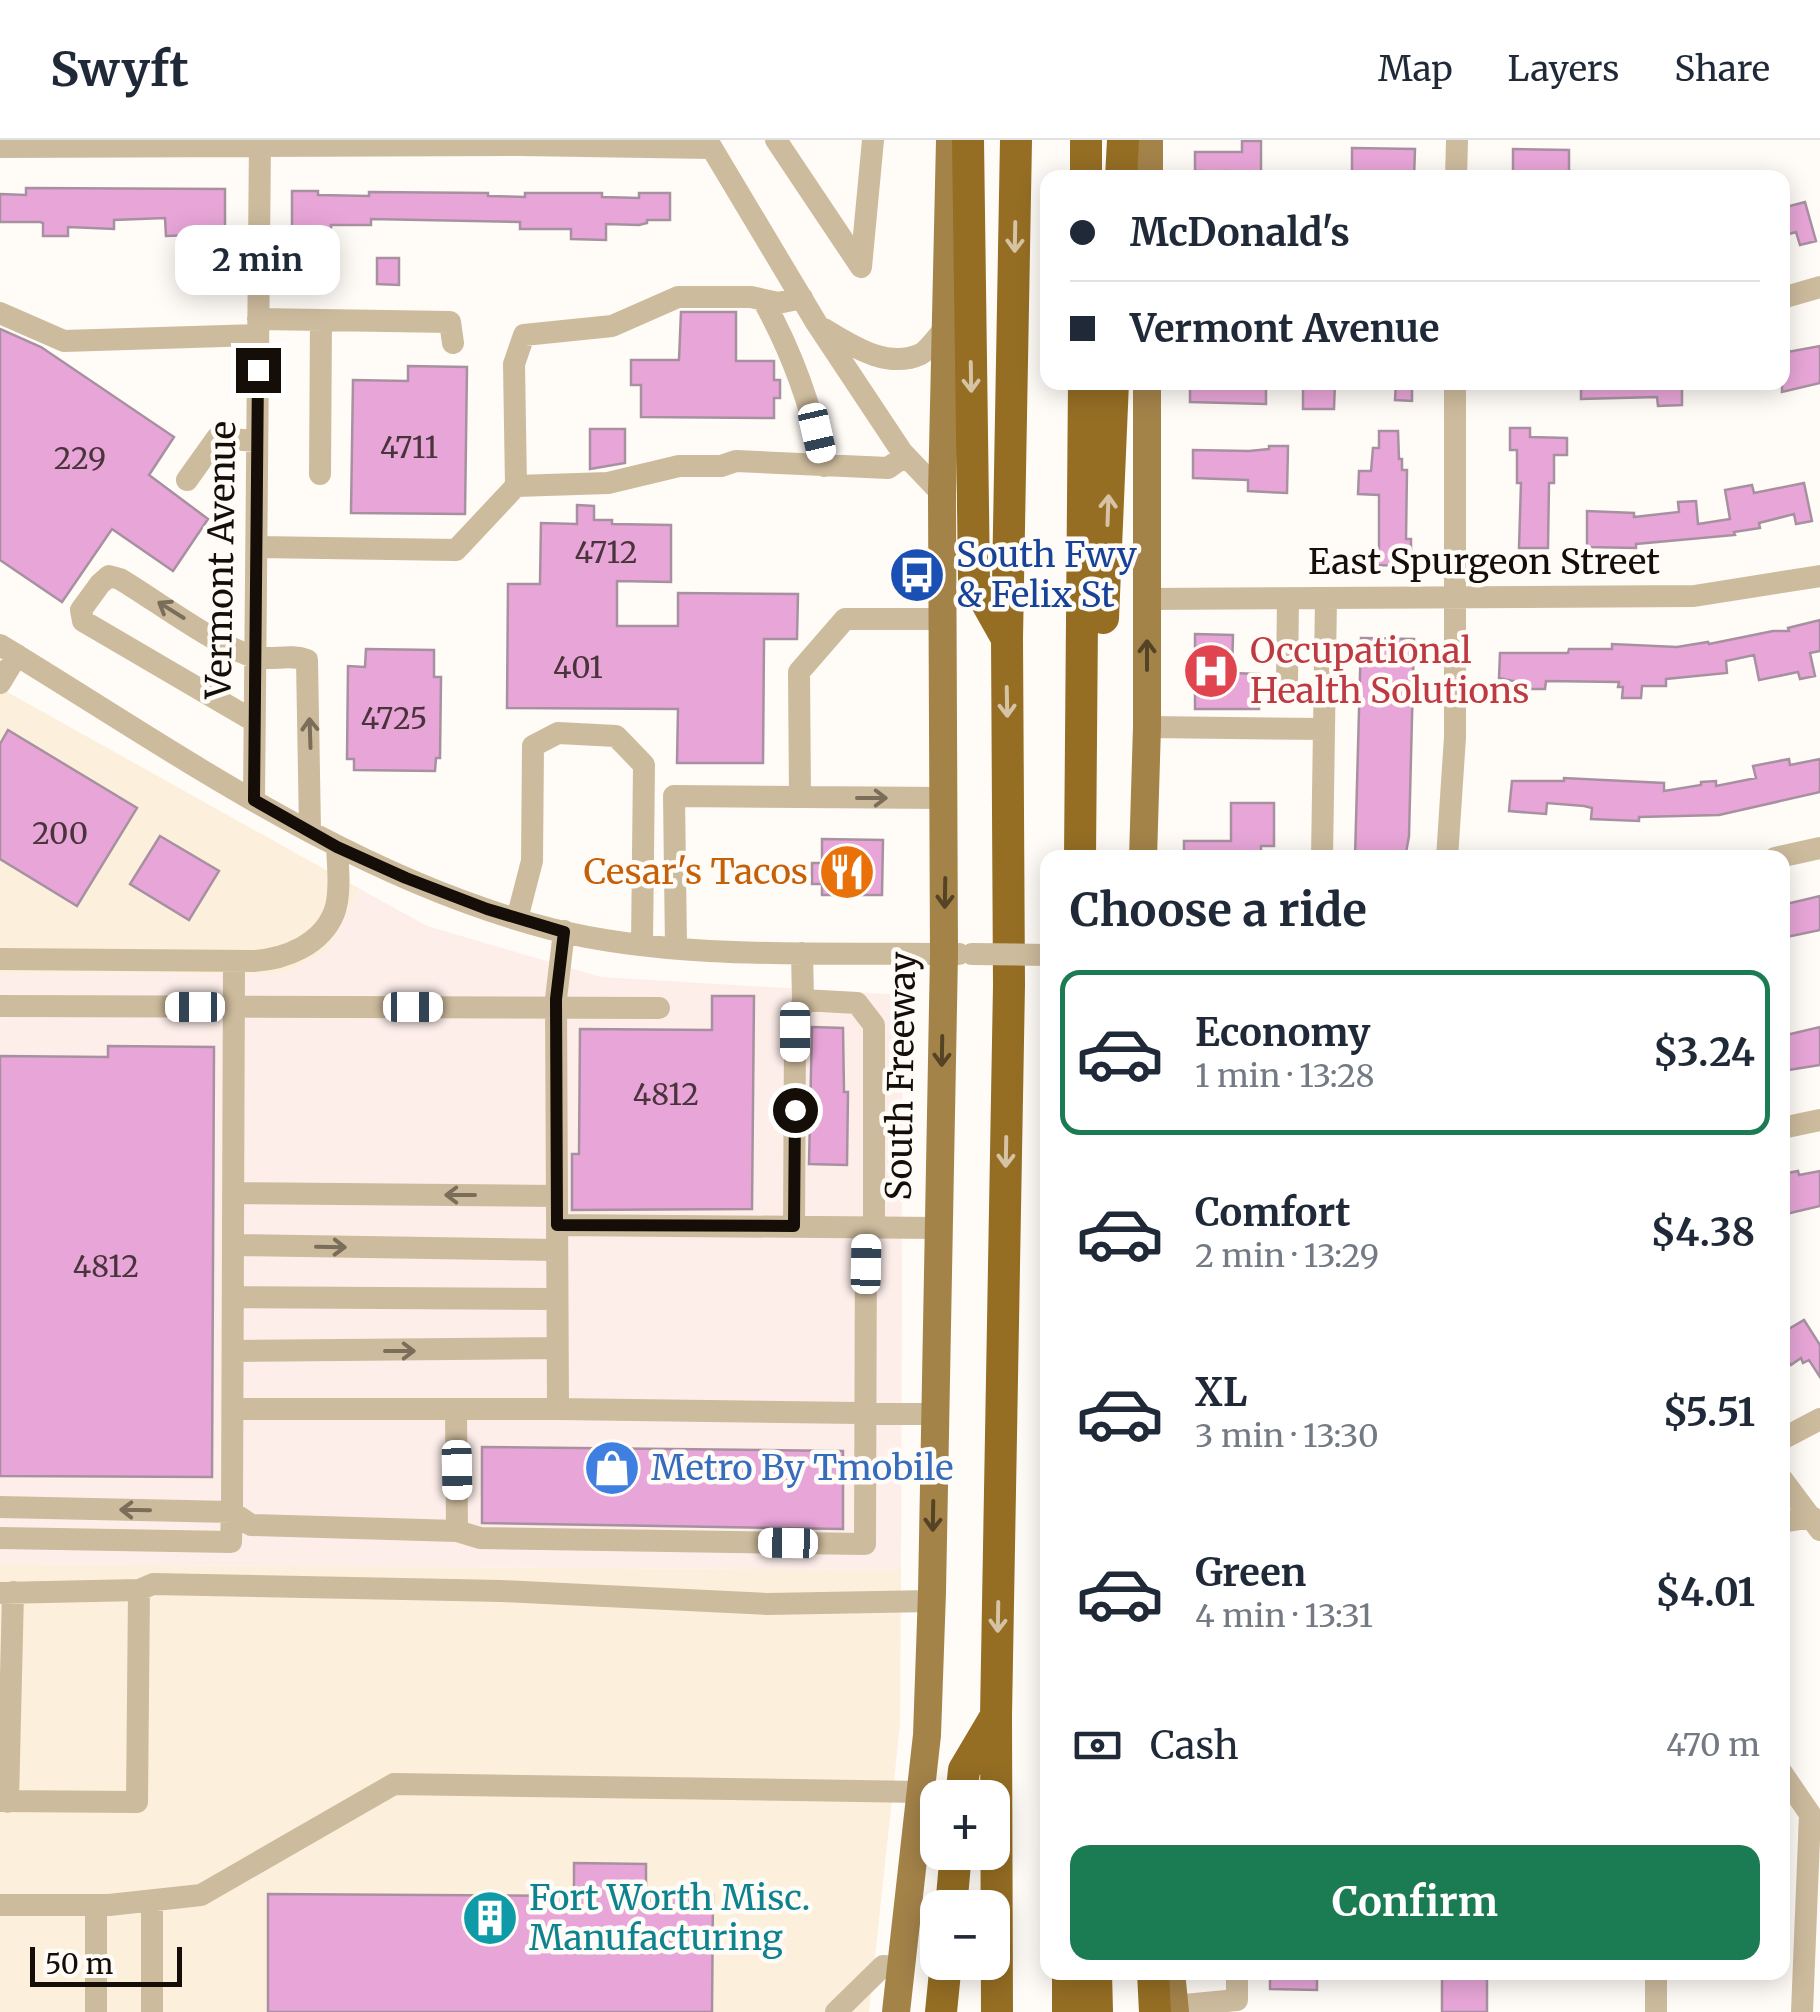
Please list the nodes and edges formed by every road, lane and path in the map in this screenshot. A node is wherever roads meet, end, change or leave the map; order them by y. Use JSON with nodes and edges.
{"nodes":[{"id":1,"x":776,"y":140,"type":"edge"},
{"id":2,"x":873,"y":140,"type":"edge"},
{"id":3,"x":950,"y":140,"type":"edge"},
{"id":4,"x":968,"y":140,"type":"edge"},
{"id":5,"x":1016,"y":140,"type":"edge"},
{"id":6,"x":1086,"y":140,"type":"edge"},
{"id":7,"x":1123,"y":140,"type":"edge"},
{"id":8,"x":1149,"y":140,"type":"edge"},
{"id":9,"x":1456,"y":140,"type":"edge"},
{"id":10,"x":520,"y":142,"type":"edge"},
{"id":11,"x":260,"y":143,"type":"edge"},
{"id":12,"x":709,"y":144,"type":"edge"},
{"id":13,"x":0,"y":146,"type":"edge"},
{"id":14,"x":1086,"y":170,"type":"edge"},
{"id":15,"x":1121,"y":170,"type":"edge"},
{"id":16,"x":1149,"y":170,"type":"edge"},
{"id":17,"x":1456,"y":170,"type":"edge"},
{"id":18,"x":1820,"y":287,"type":"edge"},
{"id":19,"x":1790,"y":296,"type":"edge"},
{"id":20,"x":802,"y":298,"type":"junction"},
{"id":21,"x":763,"y":300,"type":"junction"},
{"id":22,"x":0,"y":313,"type":"edge"},
{"id":23,"x":321,"y":320,"type":"junction"},
{"id":24,"x":817,"y":324,"type":"junction"},
{"id":25,"x":948,"y":325,"type":"junction"},
{"id":26,"x":258,"y":327,"type":"junction"},
{"id":27,"x":453,"y":343,"type":"dead end"},
{"id":28,"x":1084,"y":390,"type":"edge"},
{"id":29,"x":1113,"y":390,"type":"edge"},
{"id":30,"x":1146,"y":390,"type":"edge"},
{"id":31,"x":1455,"y":390,"type":"edge"},
{"id":32,"x":257,"y":441,"type":"junction"},
{"id":33,"x":905,"y":456,"type":"junction"},
{"id":34,"x":824,"y":466,"type":"junction"},
{"id":35,"x":320,"y":474,"type":"dead end"},
{"id":36,"x":187,"y":480,"type":"dead end"},
{"id":37,"x":516,"y":486,"type":"junction"},
{"id":38,"x":942,"y":494,"type":"junction"},
{"id":39,"x":256,"y":547,"type":"junction"},
{"id":40,"x":1820,"y":576,"type":"edge"},
{"id":41,"x":1326,"y":598,"type":"junction"},
{"id":42,"x":1456,"y":598,"type":"junction"},
{"id":43,"x":1288,"y":599,"type":"junction"},
{"id":44,"x":1146,"y":600,"type":"junction"},
{"id":45,"x":943,"y":619,"type":"junction"},
{"id":46,"x":1007,"y":638,"type":"junction"},
{"id":47,"x":8,"y":650,"type":"edge"},
{"id":48,"x":256,"y":658,"type":"junction"},
{"id":49,"x":1082,"y":673,"type":"junction"},
{"id":50,"x":1287,"y":681,"type":"dead end"},
{"id":51,"x":0,"y":684,"type":"edge"},
{"id":52,"x":254,"y":721,"type":"junction"},
{"id":53,"x":1148,"y":727,"type":"junction"},
{"id":54,"x":1324,"y":729,"type":"junction"},
{"id":55,"x":800,"y":797,"type":"junction"},
{"id":56,"x":945,"y":798,"type":"junction"},
{"id":57,"x":254,"y":800,"type":"junction"},
{"id":58,"x":310,"y":830,"type":"junction"},
{"id":59,"x":337,"y":847,"type":"junction"},
{"id":60,"x":1820,"y":848,"type":"edge"},
{"id":61,"x":1080,"y":850,"type":"edge"},
{"id":62,"x":1143,"y":850,"type":"edge"},
{"id":63,"x":1322,"y":850,"type":"edge"},
{"id":64,"x":1452,"y":850,"type":"edge"},
{"id":65,"x":1790,"y":855,"type":"edge"},
{"id":66,"x":517,"y":918,"type":"junction"},
{"id":67,"x":564,"y":932,"type":"junction"},
{"id":68,"x":642,"y":943,"type":"junction"},
{"id":69,"x":676,"y":946,"type":"junction"},
{"id":70,"x":802,"y":953,"type":"junction"},
{"id":71,"x":944,"y":954,"type":"junction"},
{"id":72,"x":1040,"y":955,"type":"edge"},
{"id":73,"x":0,"y":959,"type":"edge"},
{"id":74,"x":234,"y":961,"type":"junction"},
{"id":75,"x":803,"y":1000,"type":"junction"},
{"id":76,"x":0,"y":1006,"type":"edge"},
{"id":77,"x":234,"y":1007,"type":"junction"},
{"id":78,"x":556,"y":1007,"type":"junction"},
{"id":79,"x":659,"y":1008,"type":"dead end"},
{"id":80,"x":1820,"y":1120,"type":"edge"},
{"id":81,"x":1790,"y":1126,"type":"edge"},
{"id":82,"x":234,"y":1193,"type":"junction"},
{"id":83,"x":557,"y":1196,"type":"junction"},
{"id":84,"x":557,"y":1225,"type":"junction"},
{"id":85,"x":794,"y":1226,"type":"junction"},
{"id":86,"x":870,"y":1227,"type":"junction"},
{"id":87,"x":938,"y":1228,"type":"junction"},
{"id":88,"x":233,"y":1245,"type":"junction"},
{"id":89,"x":557,"y":1250,"type":"junction"},
{"id":90,"x":233,"y":1298,"type":"junction"},
{"id":91,"x":556,"y":1300,"type":"junction"},
{"id":92,"x":555,"y":1348,"type":"junction"},
{"id":93,"x":232,"y":1351,"type":"junction"},
{"id":94,"x":232,"y":1409,"type":"junction"},
{"id":95,"x":456,"y":1409,"type":"junction"},
{"id":96,"x":558,"y":1409,"type":"junction"},
{"id":97,"x":864,"y":1413,"type":"junction"},
{"id":98,"x":936,"y":1414,"type":"junction"},
{"id":99,"x":1820,"y":1419,"type":"edge"},
{"id":100,"x":1790,"y":1435,"type":"edge"},
{"id":101,"x":1790,"y":1490,"type":"edge"},
{"id":102,"x":0,"y":1507,"type":"edge"},
{"id":103,"x":232,"y":1512,"type":"junction"},
{"id":104,"x":1790,"y":1522,"type":"edge"},
{"id":105,"x":1816,"y":1524,"type":"edge"},
{"id":106,"x":458,"y":1531,"type":"junction"},
{"id":107,"x":0,"y":1538,"type":"edge"},
{"id":108,"x":139,"y":1590,"type":"junction"},
{"id":109,"x":6,"y":1592,"type":"edge"},
{"id":110,"x":932,"y":1602,"type":"junction"},
{"id":111,"x":996,"y":1716,"type":"junction"},
{"id":112,"x":923,"y":1780,"type":"edge"},
{"id":113,"x":963,"y":1780,"type":"edge"},
{"id":114,"x":1790,"y":1785,"type":"edge"},
{"id":115,"x":920,"y":1792,"type":"edge"},
{"id":116,"x":4,"y":1802,"type":"edge"},
{"id":117,"x":920,"y":1810,"type":"edge"},
{"id":118,"x":152,"y":1902,"type":"junction"},
{"id":119,"x":0,"y":1905,"type":"edge"},
{"id":120,"x":96,"y":1905,"type":"junction"},
{"id":121,"x":1813,"y":1927,"type":"edge"},
{"id":122,"x":902,"y":1968,"type":"junction"},
{"id":123,"x":945,"y":1980,"type":"edge"},
{"id":124,"x":1068,"y":1980,"type":"edge"},
{"id":125,"x":1096,"y":1980,"type":"edge"},
{"id":126,"x":1157,"y":1980,"type":"edge"},
{"id":127,"x":1170,"y":1980,"type":"edge"},
{"id":128,"x":1236,"y":1980,"type":"edge"},
{"id":129,"x":1656,"y":1980,"type":"edge"},
{"id":130,"x":1238,"y":2006,"type":"edge"},
{"id":131,"x":1168,"y":2010,"type":"edge"},
{"id":132,"x":96,"y":2012,"type":"edge"},
{"id":133,"x":152,"y":2012,"type":"edge"},
{"id":134,"x":836,"y":2012,"type":"edge"},
{"id":135,"x":896,"y":2012,"type":"edge"},
{"id":136,"x":942,"y":2012,"type":"edge"},
{"id":137,"x":997,"y":2012,"type":"edge"},
{"id":138,"x":1068,"y":2012,"type":"edge"},
{"id":139,"x":1097,"y":2012,"type":"edge"},
{"id":140,"x":1656,"y":2012,"type":"edge"},
{"id":141,"x":1802,"y":2012,"type":"edge"}],
"edges":[{"from":1,"to":2,"type":"street"},
{"from":3,"to":25,"type":"main road","name":"South Freeway"},
{"from":4,"to":46,"type":"highway","one_way":true},
{"from":5,"to":46,"type":"highway","one_way":true},
{"from":6,"to":14,"type":"highway"},
{"from":7,"to":15,"type":"highway"},
{"from":8,"to":16,"type":"main road"},
{"from":9,"to":17,"type":"street"},
{"from":10,"to":11,"type":"street"},
{"from":10,"to":12,"type":"street"},
{"from":11,"to":13,"type":"street"},
{"from":11,"to":26,"type":"street","name":"Vermont Avenue"},
{"from":12,"to":20,"type":"street"},
{"from":18,"to":19,"type":"street"},
{"from":20,"to":21,"type":"street"},
{"from":20,"to":24,"type":"street"},
{"from":21,"to":34,"type":"street"},
{"from":21,"to":37,"type":"street"},
{"from":22,"to":26,"type":"street"},
{"from":23,"to":26,"type":"street"},
{"from":23,"to":27,"type":"street"},
{"from":23,"to":35,"type":"street"},
{"from":24,"to":25,"type":"street"},
{"from":24,"to":33,"type":"street"},
{"from":25,"to":38,"type":"main road","name":"South Freeway"},
{"from":26,"to":32,"type":"street","name":"Vermont Avenue"},
{"from":28,"to":49,"type":"highway"},
{"from":49,"to":29,"type":"highway","one_way":true},
{"from":30,"to":44,"type":"main road"},
{"from":31,"to":42,"type":"street"},
{"from":32,"to":36,"type":"street"},
{"from":32,"to":39,"type":"street","name":"Vermont Avenue"},
{"from":33,"to":34,"type":"street"},
{"from":33,"to":38,"type":"street"},
{"from":34,"to":37,"type":"street"},
{"from":37,"to":39,"type":"street"},
{"from":38,"to":45,"type":"main road","name":"South Freeway"},
{"from":39,"to":48,"type":"street","name":"Vermont Avenue"},
{"from":40,"to":42,"type":"street","name":"East Spurgeon Street"},
{"from":41,"to":42,"type":"street","name":"East Spurgeon Street"},
{"from":41,"to":43,"type":"street","name":"East Spurgeon Street"},
{"from":41,"to":54,"type":"street"},
{"from":42,"to":64,"type":"street"},
{"from":43,"to":44,"type":"street","name":"East Spurgeon Street"},
{"from":43,"to":50,"type":"street"},
{"from":53,"to":44,"type":"main road","one_way":true},
{"from":45,"to":55,"type":"street"},
{"from":45,"to":56,"type":"main road","name":"South Freeway"},
{"from":46,"to":111,"type":"highway","one_way":true},
{"from":47,"to":51,"type":"street"},
{"from":47,"to":57,"type":"street"},
{"from":48,"to":52,"type":"street","name":"Vermont Avenue"},
{"from":48,"to":52,"type":"street","one_way":true},
{"from":58,"to":48,"type":"street","one_way":true},
{"from":49,"to":61,"type":"highway"},
{"from":52,"to":57,"type":"street","name":"Vermont Avenue"},
{"from":53,"to":54,"type":"street"},
{"from":53,"to":62,"type":"main road"},
{"from":54,"to":63,"type":"street"},
{"from":55,"to":56,"type":"street","one_way":true},
{"from":55,"to":69,"type":"street"},
{"from":56,"to":71,"type":"main road","name":"South Freeway","one_way":true},
{"from":57,"to":58,"type":"street"},
{"from":58,"to":59,"type":"street"},
{"from":59,"to":66,"type":"street"},
{"from":59,"to":74,"type":"street"},
{"from":60,"to":65,"type":"street"},
{"from":66,"to":67,"type":"street"},
{"from":66,"to":68,"type":"street"},
{"from":67,"to":68,"type":"street"},
{"from":67,"to":78,"type":"street"},
{"from":68,"to":69,"type":"street"},
{"from":69,"to":70,"type":"street"},
{"from":70,"to":71,"type":"street"},
{"from":70,"to":75,"type":"street"},
{"from":71,"to":72,"type":"street","bridge":true},
{"from":71,"to":87,"type":"main road","name":"South Freeway","one_way":true},
{"from":73,"to":74,"type":"street"},
{"from":74,"to":77,"type":"street"},
{"from":75,"to":85,"type":"street"},
{"from":75,"to":86,"type":"street"},
{"from":76,"to":77,"type":"street"},
{"from":77,"to":78,"type":"street"},
{"from":77,"to":82,"type":"street"},
{"from":78,"to":79,"type":"street"},
{"from":78,"to":83,"type":"street"},
{"from":80,"to":81,"type":"street"},
{"from":83,"to":82,"type":"street","one_way":true},
{"from":82,"to":88,"type":"street"},
{"from":83,"to":84,"type":"street"},
{"from":84,"to":85,"type":"street"},
{"from":84,"to":89,"type":"street"},
{"from":85,"to":86,"type":"street"},
{"from":86,"to":87,"type":"street"},
{"from":86,"to":97,"type":"street"},
{"from":87,"to":98,"type":"main road","name":"South Freeway"},
{"from":88,"to":89,"type":"street","one_way":true},
{"from":88,"to":90,"type":"street"},
{"from":89,"to":91,"type":"street"},
{"from":90,"to":91,"type":"street"},
{"from":90,"to":93,"type":"street"},
{"from":91,"to":92,"type":"street"},
{"from":93,"to":92,"type":"street","one_way":true},
{"from":92,"to":96,"type":"street"},
{"from":93,"to":94,"type":"street"},
{"from":94,"to":95,"type":"street"},
{"from":94,"to":103,"type":"street"},
{"from":95,"to":96,"type":"street"},
{"from":95,"to":106,"type":"street"},
{"from":96,"to":97,"type":"street"},
{"from":97,"to":98,"type":"street"},
{"from":97,"to":106,"type":"street"},
{"from":98,"to":110,"type":"main road","name":"South Freeway","one_way":true},
{"from":99,"to":100,"type":"street"},
{"from":101,"to":105,"type":"street"},
{"from":103,"to":102,"type":"street","one_way":true},
{"from":103,"to":106,"type":"street"},
{"from":103,"to":107,"type":"street"},
{"from":104,"to":105,"type":"street"},
{"from":108,"to":109,"type":"street"},
{"from":108,"to":110,"type":"street"},
{"from":108,"to":116,"type":"street"},
{"from":109,"to":116,"type":"street"},
{"from":110,"to":112,"type":"main road","name":"South Freeway"},
{"from":111,"to":113,"type":"highway"},
{"from":111,"to":137,"type":"highway"},
{"from":114,"to":121,"type":"street"},
{"from":115,"to":118,"type":"street"},
{"from":117,"to":122,"type":"main road","name":"South Freeway"},
{"from":118,"to":120,"type":"street"},
{"from":118,"to":133,"type":"street"},
{"from":119,"to":120,"type":"street"},
{"from":120,"to":132,"type":"street"},
{"from":121,"to":141,"type":"street"},
{"from":122,"to":134,"type":"street"},
{"from":122,"to":135,"type":"main road","name":"South Freeway"},
{"from":123,"to":136,"type":"highway"},
{"from":124,"to":138,"type":"highway"},
{"from":125,"to":139,"type":"highway"},
{"from":126,"to":131,"type":"highway"},
{"from":127,"to":131,"type":"main road"},
{"from":128,"to":130,"type":"street"},
{"from":129,"to":140,"type":"street"},
{"from":130,"to":131,"type":"street"}]}
